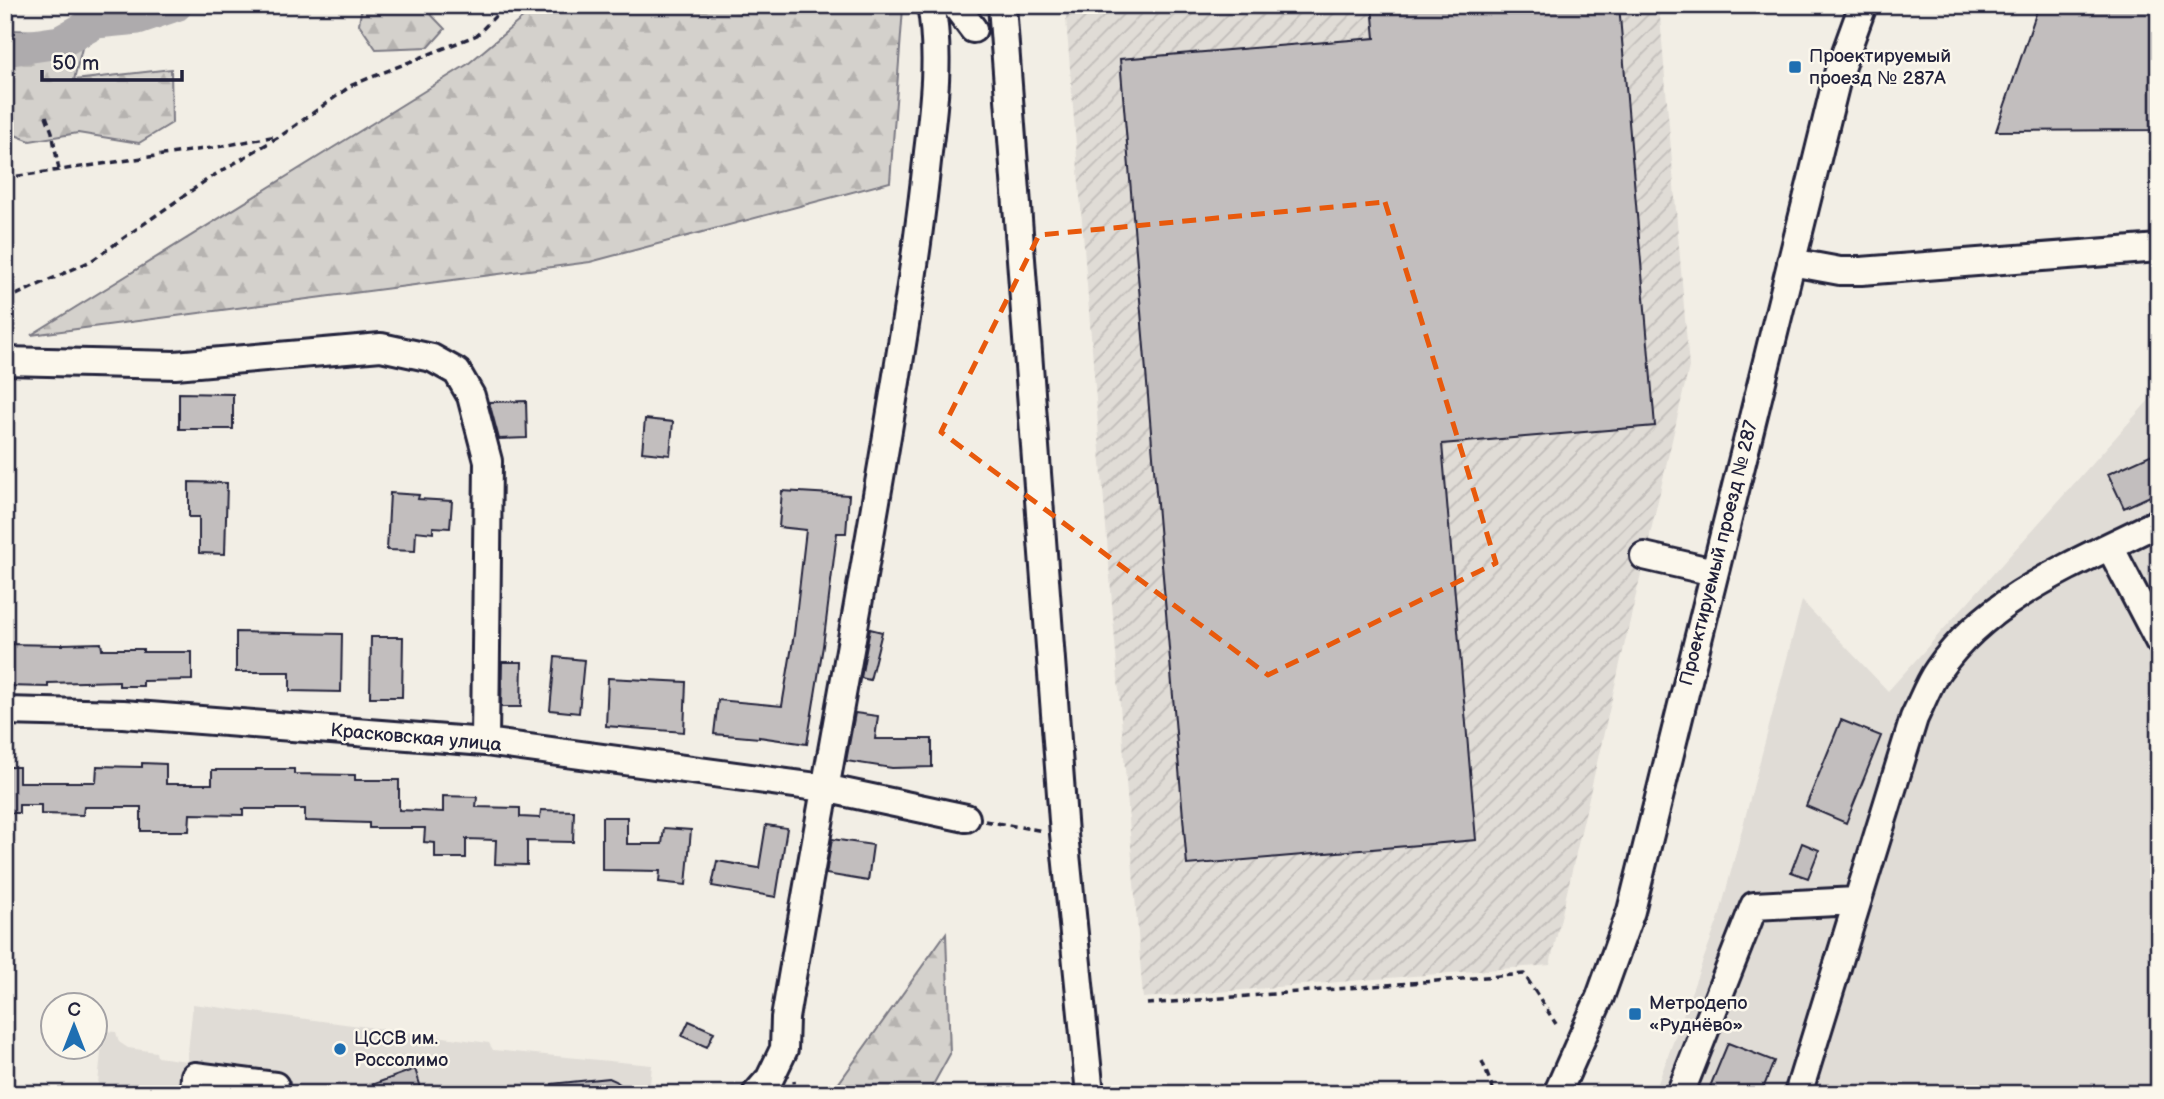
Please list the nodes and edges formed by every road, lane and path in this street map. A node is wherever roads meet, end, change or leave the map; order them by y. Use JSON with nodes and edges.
{"nodes":[{"id":1,"x":506,"y":5,"type":"edge"},
{"id":2,"x":931,"y":5,"type":"edge"},
{"id":3,"x":955,"y":5,"type":"edge"},
{"id":4,"x":1002,"y":5,"type":"edge"},
{"id":5,"x":1863,"y":5,"type":"edge"},
{"id":6,"x":973,"y":29,"type":"dead end"},
{"id":7,"x":46,"y":116,"type":"dead end"},
{"id":8,"x":282,"y":135,"type":"junction"},
{"id":9,"x":59,"y":170,"type":"junction"},
{"id":10,"x":5,"y":178,"type":"edge"},
{"id":11,"x":2159,"y":248,"type":"edge"},
{"id":12,"x":1791,"y":262,"type":"junction"},
{"id":13,"x":5,"y":300,"type":"edge"},
{"id":14,"x":5,"y":362,"type":"edge"},
{"id":15,"x":2159,"y":522,"type":"edge"},
{"id":16,"x":2110,"y":547,"type":"junction"},
{"id":17,"x":1642,"y":564,"type":"dead end"},
{"id":18,"x":1712,"y":581,"type":"junction"},
{"id":19,"x":2159,"y":641,"type":"edge"},
{"id":20,"x":5,"y":711,"type":"edge"},
{"id":21,"x":485,"y":742,"type":"junction"},
{"id":22,"x":824,"y":788,"type":"junction"},
{"id":23,"x":966,"y":818,"type":"joint"},
{"id":24,"x":1048,"y":831,"type":"dead end"},
{"id":25,"x":1857,"y":901,"type":"junction"},
{"id":26,"x":1147,"y":1004,"type":"dead end"},
{"id":27,"x":1556,"y":1024,"type":"dead end"},
{"id":28,"x":1482,"y":1061,"type":"dead end"},
{"id":29,"x":275,"y":1086,"type":"dead end"},
{"id":30,"x":194,"y":1094,"type":"edge"},
{"id":31,"x":756,"y":1094,"type":"edge"},
{"id":32,"x":1090,"y":1094,"type":"edge"},
{"id":33,"x":1495,"y":1094,"type":"edge"},
{"id":34,"x":1557,"y":1094,"type":"edge"},
{"id":35,"x":1680,"y":1094,"type":"edge"},
{"id":36,"x":1798,"y":1094,"type":"edge"}],
"edges":[{"from":1,"to":8,"type":"path"},
{"from":2,"to":22,"type":"street"},
{"from":3,"to":6,"type":"street"},
{"from":4,"to":32,"type":"street"},
{"from":5,"to":12,"type":"street","name":"Проектируемый проезд № 287"},
{"from":7,"to":9,"type":"path"},
{"from":8,"to":9,"type":"path"},
{"from":8,"to":13,"type":"path"},
{"from":9,"to":10,"type":"path"},
{"from":11,"to":12,"type":"street"},
{"from":12,"to":18,"type":"street","name":"Проектируемый проезд № 287"},
{"from":14,"to":21,"type":"street"},
{"from":15,"to":16,"type":"street"},
{"from":16,"to":19,"type":"street"},
{"from":16,"to":25,"type":"street"},
{"from":17,"to":18,"type":"street"},
{"from":18,"to":34,"type":"street","name":"Проектируемый проезд № 287"},
{"from":20,"to":21,"type":"street","name":"Красковская улица"},
{"from":21,"to":22,"type":"street","name":"Красковская улица"},
{"from":22,"to":23,"type":"street","name":"Красковская улица"},
{"from":22,"to":31,"type":"street"},
{"from":23,"to":24,"type":"path"},
{"from":25,"to":35,"type":"street"},
{"from":25,"to":36,"type":"street"},
{"from":26,"to":27,"type":"path"},
{"from":28,"to":33,"type":"path"},
{"from":29,"to":30,"type":"street"}]}
